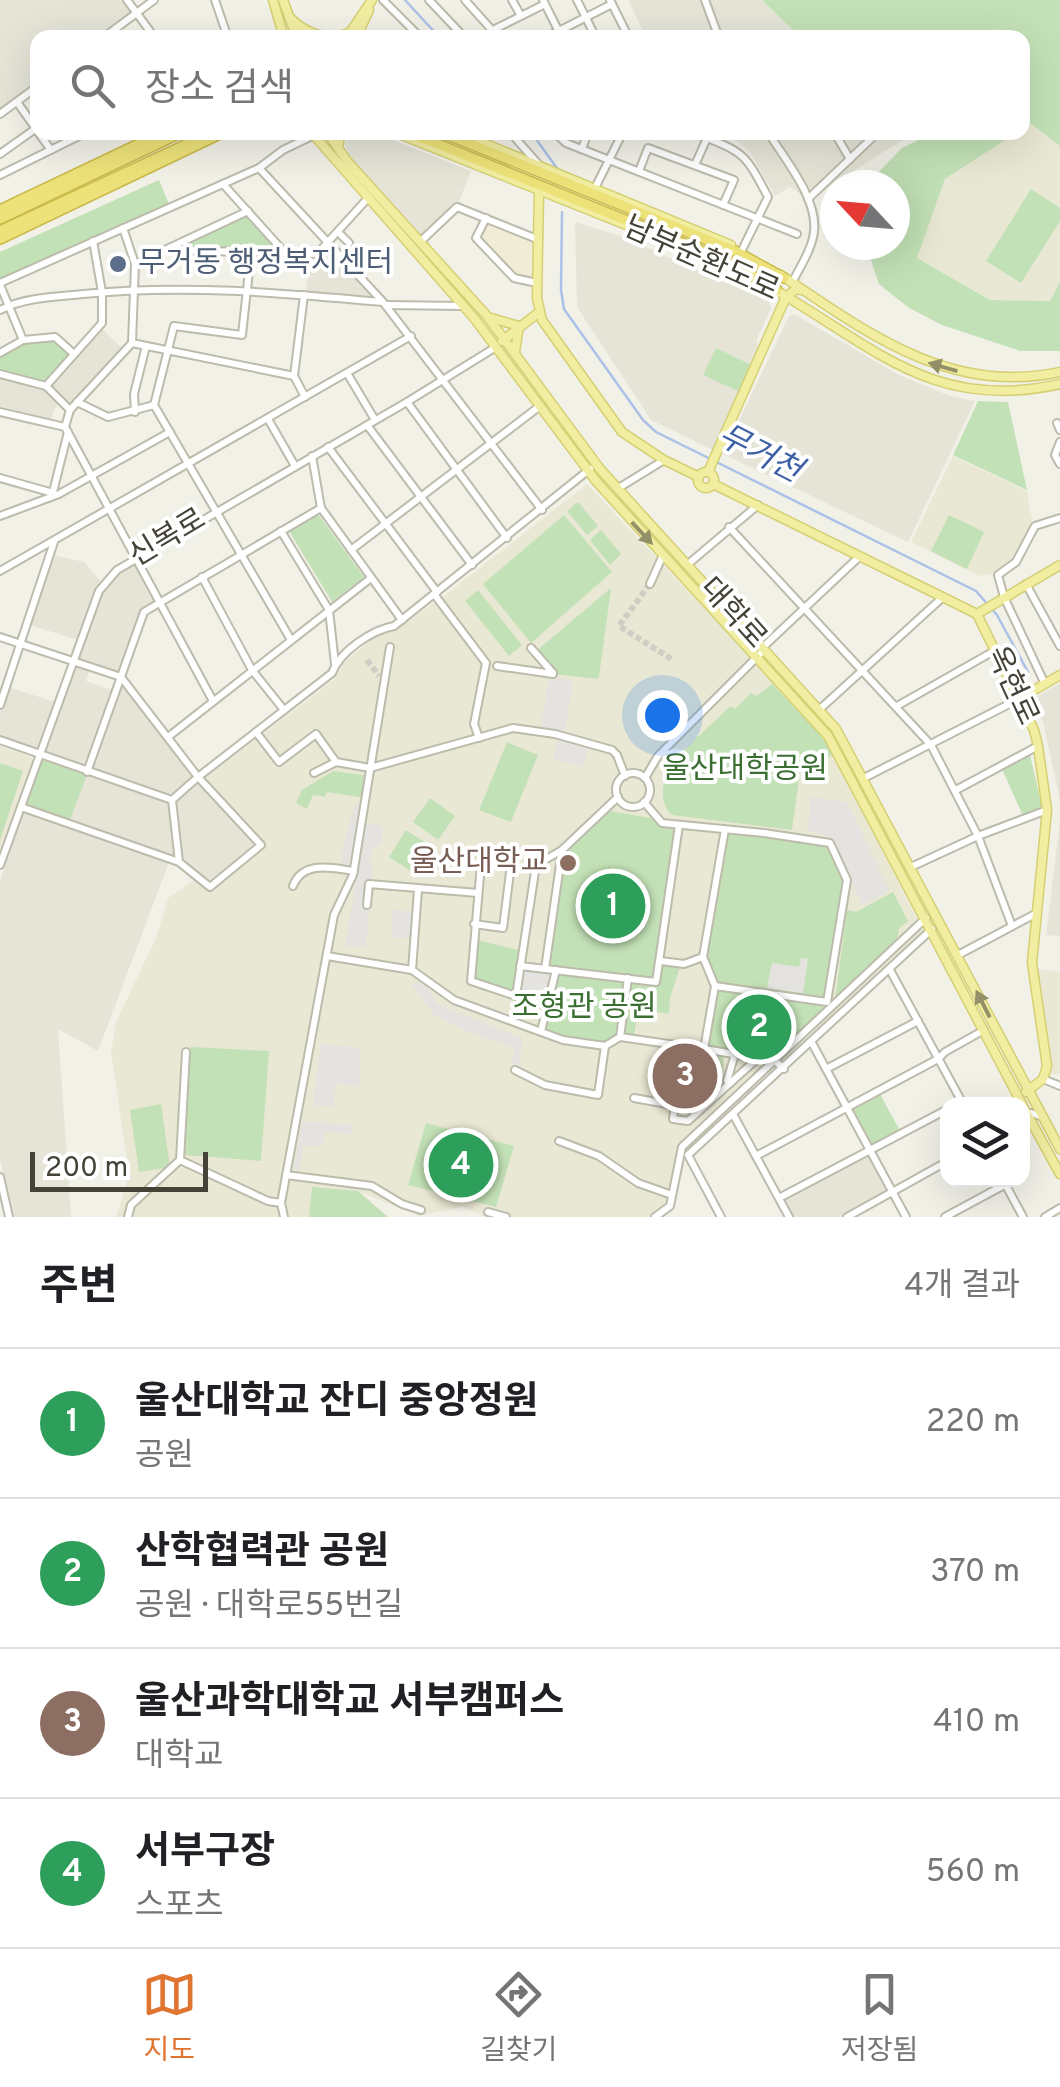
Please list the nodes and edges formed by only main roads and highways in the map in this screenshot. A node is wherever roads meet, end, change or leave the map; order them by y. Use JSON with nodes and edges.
{"nodes":[{"id":1,"x":273,"y":0,"type":"edge"},
{"id":2,"x":284,"y":0,"type":"edge"},
{"id":3,"x":373,"y":0,"type":"edge"},
{"id":4,"x":289,"y":17,"type":"junction"},
{"id":5,"x":281,"y":30,"type":"edge"},
{"id":6,"x":294,"y":30,"type":"edge"},
{"id":7,"x":308,"y":30,"type":"edge"},
{"id":8,"x":355,"y":30,"type":"edge"},
{"id":9,"x":147,"y":140,"type":"edge"},
{"id":10,"x":165,"y":140,"type":"edge"},
{"id":11,"x":195,"y":140,"type":"edge"},
{"id":12,"x":207,"y":140,"type":"edge"},
{"id":13,"x":315,"y":140,"type":"edge"},
{"id":14,"x":332,"y":140,"type":"edge"},
{"id":15,"x":339,"y":140,"type":"edge"},
{"id":16,"x":413,"y":140,"type":"edge"},
{"id":17,"x":428,"y":140,"type":"edge"},
{"id":18,"x":461,"y":140,"type":"edge"},
{"id":19,"x":477,"y":140,"type":"edge"},
{"id":20,"x":339,"y":152,"type":"junction"},
{"id":21,"x":539,"y":192,"type":"junction"},
{"id":22,"x":0,"y":210,"type":"edge"},
{"id":23,"x":0,"y":219,"type":"edge"},
{"id":24,"x":0,"y":230,"type":"edge"},
{"id":25,"x":0,"y":240,"type":"edge"},
{"id":26,"x":788,"y":280,"type":"junction"},
{"id":27,"x":805,"y":291,"type":"junction"},
{"id":28,"x":782,"y":293,"type":"junction"},
{"id":29,"x":538,"y":313,"type":"junction"},
{"id":30,"x":487,"y":316,"type":"junction"},
{"id":31,"x":518,"y":326,"type":"junction"},
{"id":32,"x":504,"y":339,"type":"junction"},
{"id":33,"x":496,"y":346,"type":"junction"},
{"id":34,"x":515,"y":354,"type":"junction"},
{"id":35,"x":1060,"y":371,"type":"edge"},
{"id":36,"x":1060,"y":385,"type":"edge"},
{"id":37,"x":709,"y":469,"type":"junction"},
{"id":38,"x":698,"y":476,"type":"junction"},
{"id":39,"x":714,"y":484,"type":"junction"},
{"id":40,"x":1059,"y":569,"type":"edge"},
{"id":41,"x":980,"y":611,"type":"junction"},
{"id":42,"x":732,"y":614,"type":"junction"},
{"id":43,"x":723,"y":621,"type":"junction"},
{"id":44,"x":1060,"y":674,"type":"edge"},
{"id":45,"x":795,"y":682,"type":"junction"},
{"id":46,"x":787,"y":690,"type":"junction"},
{"id":47,"x":1019,"y":699,"type":"junction"},
{"id":48,"x":1028,"y":1090,"type":"junction"},
{"id":49,"x":1018,"y":1097,"type":"edge"},
{"id":50,"x":1024,"y":1097,"type":"edge"},
{"id":51,"x":1030,"y":1124,"type":"edge"},
{"id":52,"x":1060,"y":1149,"type":"edge"},
{"id":53,"x":1060,"y":1174,"type":"edge"}],
"edges":[{"from":1,"to":5,"type":"main road"},
{"from":2,"to":4,"type":"main road"},
{"from":3,"to":8,"type":"main road"},
{"from":4,"to":6,"type":"main road"},
{"from":4,"to":7,"type":"main road"},
{"from":9,"to":22,"type":"highway"},
{"from":10,"to":23,"type":"highway"},
{"from":11,"to":24,"type":"highway"},
{"from":12,"to":25,"type":"highway"},
{"from":13,"to":33,"type":"main road","name":"대학로"},
{"from":14,"to":20,"type":"main road","name":"대학로"},
{"from":15,"to":20,"type":"main road"},
{"from":16,"to":21,"type":"main road","name":"남부순환도로"},
{"from":17,"to":28,"type":"highway"},
{"from":18,"to":26,"type":"highway"},
{"from":19,"to":26,"type":"main road","name":"남부순환도로"},
{"from":20,"to":30,"type":"main road","name":"대학로"},
{"from":21,"to":28,"type":"main road","name":"남부순환도로"},
{"from":21,"to":29,"type":"main road"},
{"from":26,"to":27,"type":"main road","name":"남부순환도로"},
{"from":27,"to":28,"type":"main road"},
{"from":35,"to":27,"type":"main road","name":"남부순환도로","one_way":true},
{"from":28,"to":36,"type":"main road","name":"남부순환도로"},
{"from":28,"to":37,"type":"main road"},
{"from":29,"to":31,"type":"main road"},
{"from":29,"to":38,"type":"main road"},
{"from":30,"to":31,"type":"main road"},
{"from":30,"to":32,"type":"main road","name":"대학로"},
{"from":31,"to":32,"type":"main road"},
{"from":31,"to":34,"type":"main road"},
{"from":32,"to":33,"type":"main road"},
{"from":32,"to":34,"type":"main road","name":"대학로"},
{"from":33,"to":43,"type":"main road","name":"대학로","one_way":true},
{"from":34,"to":42,"type":"main road","name":"대학로"},
{"from":37,"to":38,"type":"main road"},
{"from":37,"to":39,"type":"main road"},
{"from":38,"to":39,"type":"main road"},
{"from":39,"to":41,"type":"main road","name":"옥현로"},
{"from":40,"to":41,"type":"main road"},
{"from":41,"to":47,"type":"main road","name":"옥현로"},
{"from":42,"to":43,"type":"main road"},
{"from":42,"to":45,"type":"main road","name":"대학로"},
{"from":43,"to":46,"type":"main road","name":"대학로"},
{"from":44,"to":47,"type":"main road"},
{"from":45,"to":46,"type":"main road"},
{"from":48,"to":45,"type":"main road","name":"대학로","one_way":true},
{"from":46,"to":49,"type":"main road","name":"대학로"},
{"from":47,"to":48,"type":"main road","name":"옥현로"},
{"from":48,"to":50,"type":"main road"},
{"from":48,"to":52,"type":"main road","name":"대학로"},
{"from":51,"to":53,"type":"main road","name":"대학로"}]}
